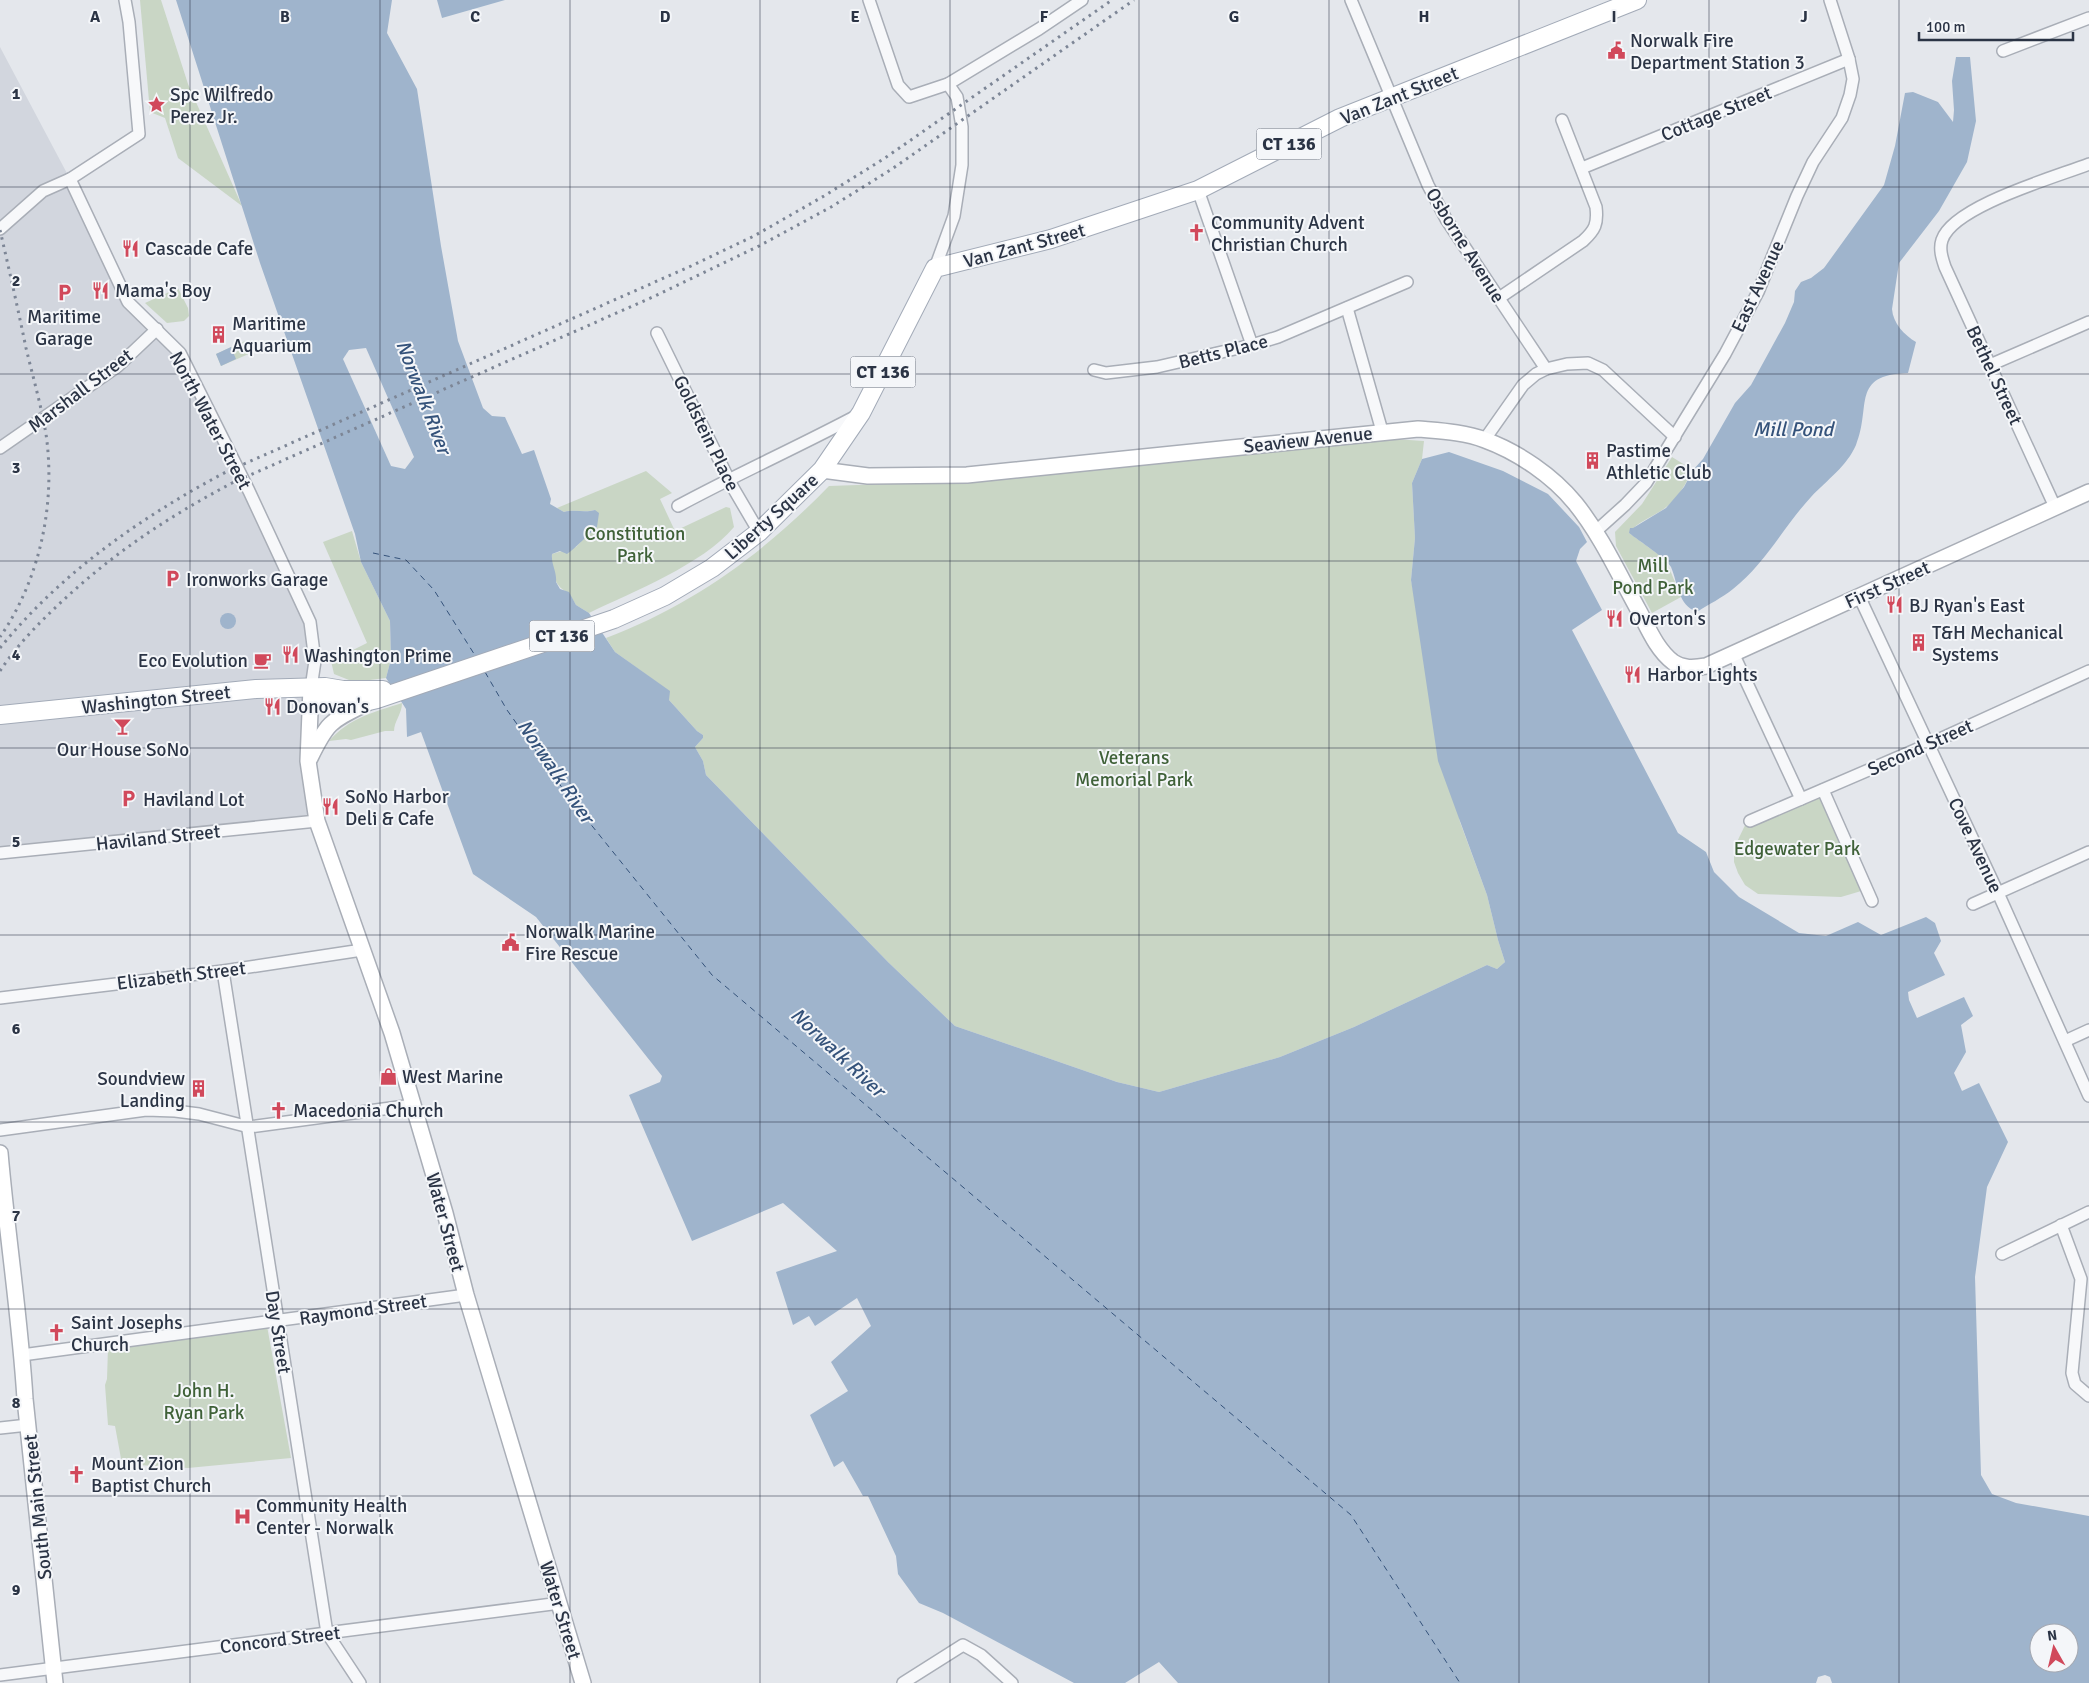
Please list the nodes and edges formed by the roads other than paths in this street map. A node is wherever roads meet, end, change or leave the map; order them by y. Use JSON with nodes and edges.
{"nodes":[{"id":1,"x":125,"y":0,"type":"edge"},
{"id":2,"x":869,"y":0,"type":"edge"},
{"id":3,"x":1081,"y":0,"type":"edge"},
{"id":4,"x":1351,"y":0,"type":"edge"},
{"id":5,"x":1637,"y":0,"type":"edge"},
{"id":6,"x":1831,"y":0,"type":"edge"},
{"id":7,"x":2089,"y":18,"type":"edge"},
{"id":8,"x":2004,"y":51,"type":"dead end"},
{"id":9,"x":1849,"y":59,"type":"junction"},
{"id":10,"x":948,"y":84,"type":"junction"},
{"id":11,"x":1392,"y":98,"type":"junction"},
{"id":12,"x":1562,"y":120,"type":"dead end"},
{"id":13,"x":2089,"y":164,"type":"edge"},
{"id":14,"x":1582,"y":168,"type":"junction"},
{"id":15,"x":70,"y":179,"type":"junction"},
{"id":16,"x":1198,"y":190,"type":"junction"},
{"id":17,"x":0,"y":229,"type":"edge"},
{"id":18,"x":935,"y":268,"type":"junction"},
{"id":19,"x":1407,"y":282,"type":"dead end"},
{"id":20,"x":1499,"y":298,"type":"junction"},
{"id":21,"x":1346,"y":308,"type":"junction"},
{"id":22,"x":2089,"y":322,"type":"edge"},
{"id":23,"x":157,"y":329,"type":"junction"},
{"id":24,"x":657,"y":334,"type":"dead end"},
{"id":25,"x":1252,"y":346,"type":"junction"},
{"id":26,"x":1990,"y":365,"type":"junction"},
{"id":27,"x":1546,"y":369,"type":"junction"},
{"id":28,"x":1094,"y":370,"type":"dead end"},
{"id":29,"x":861,"y":413,"type":"junction"},
{"id":30,"x":1382,"y":431,"type":"junction"},
{"id":31,"x":1675,"y":436,"type":"junction"},
{"id":32,"x":1484,"y":440,"type":"junction"},
{"id":33,"x":0,"y":448,"type":"edge"},
{"id":34,"x":822,"y":470,"type":"junction"},
{"id":35,"x":729,"y":480,"type":"junction"},
{"id":36,"x":2089,"y":492,"type":"edge"},
{"id":37,"x":678,"y":506,"type":"dead end"},
{"id":38,"x":2055,"y":508,"type":"junction"},
{"id":39,"x":759,"y":532,"type":"junction"},
{"id":40,"x":1595,"y":532,"type":"junction"},
{"id":41,"x":1860,"y":596,"type":"junction"},
{"id":42,"x":1733,"y":653,"type":"junction"},
{"id":43,"x":1683,"y":667,"type":"joint"},
{"id":44,"x":2089,"y":671,"type":"edge"},
{"id":45,"x":311,"y":688,"type":"junction"},
{"id":46,"x":394,"y":691,"type":"junction"},
{"id":47,"x":377,"y":698,"type":"junction"},
{"id":48,"x":0,"y":715,"type":"edge"},
{"id":49,"x":1929,"y":744,"type":"junction"},
{"id":50,"x":308,"y":761,"type":"junction"},
{"id":51,"x":1823,"y":790,"type":"junction"},
{"id":52,"x":1800,"y":798,"type":"junction"},
{"id":53,"x":317,"y":821,"type":"junction"},
{"id":54,"x":1750,"y":821,"type":"dead end"},
{"id":55,"x":2089,"y":852,"type":"edge"},
{"id":56,"x":0,"y":853,"type":"edge"},
{"id":57,"x":1998,"y":893,"type":"junction"},
{"id":58,"x":1872,"y":902,"type":"dead end"},
{"id":59,"x":1973,"y":904,"type":"dead end"},
{"id":60,"x":362,"y":950,"type":"junction"},
{"id":61,"x":223,"y":971,"type":"junction"},
{"id":62,"x":0,"y":998,"type":"edge"},
{"id":63,"x":2089,"y":1030,"type":"edge"},
{"id":64,"x":2065,"y":1041,"type":"junction"},
{"id":65,"x":2089,"y":1096,"type":"edge"},
{"id":66,"x":413,"y":1106,"type":"junction"},
{"id":67,"x":249,"y":1127,"type":"junction"},
{"id":68,"x":0,"y":1130,"type":"edge"},
{"id":69,"x":0,"y":1153,"type":"edge"},
{"id":70,"x":2089,"y":1212,"type":"edge"},
{"id":71,"x":2062,"y":1225,"type":"junction"},
{"id":72,"x":2002,"y":1254,"type":"dead end"},
{"id":73,"x":466,"y":1295,"type":"junction"},
{"id":74,"x":278,"y":1320,"type":"junction"},
{"id":75,"x":22,"y":1355,"type":"junction"},
{"id":76,"x":2089,"y":1396,"type":"edge"},
{"id":77,"x":28,"y":1425,"type":"junction"},
{"id":78,"x":0,"y":1428,"type":"edge"},
{"id":79,"x":560,"y":1603,"type":"junction"},
{"id":80,"x":327,"y":1633,"type":"junction"},
{"id":81,"x":0,"y":1674,"type":"edge"},
{"id":82,"x":56,"y":1679,"type":"edge"},
{"id":83,"x":360,"y":1683,"type":"edge"},
{"id":84,"x":583,"y":1683,"type":"edge"},
{"id":85,"x":903,"y":1683,"type":"edge"},
{"id":86,"x":1012,"y":1683,"type":"edge"}],
"edges":[{"from":1,"to":15,"type":"street"},
{"from":2,"to":10,"type":"street"},
{"from":3,"to":10,"type":"street"},
{"from":4,"to":11,"type":"street","name":"Osborne Avenue"},
{"from":5,"to":11,"type":"main road","name":"Van Zant Street","number":"CT 136"},
{"from":6,"to":9,"type":"street","name":"East Avenue"},
{"from":7,"to":8,"type":"street"},
{"from":9,"to":14,"type":"street","name":"Cottage Street"},
{"from":9,"to":31,"type":"street","name":"East Avenue"},
{"from":10,"to":18,"type":"street"},
{"from":11,"to":16,"type":"main road","name":"Van Zant Street","number":"CT 136"},
{"from":11,"to":20,"type":"street","name":"Osborne Avenue"},
{"from":12,"to":14,"type":"street"},
{"from":13,"to":26,"type":"street","name":"Bethel Street"},
{"from":14,"to":20,"type":"street"},
{"from":15,"to":17,"type":"street"},
{"from":15,"to":23,"type":"street","name":"North Water Street"},
{"from":16,"to":18,"type":"main road","name":"Van Zant Street","number":"CT 136"},
{"from":16,"to":25,"type":"street"},
{"from":18,"to":29,"type":"main road","number":"CT 136"},
{"from":19,"to":21,"type":"street","name":"Betts Place"},
{"from":20,"to":27,"type":"street","name":"Osborne Avenue"},
{"from":21,"to":25,"type":"street","name":"Betts Place"},
{"from":21,"to":30,"type":"street"},
{"from":22,"to":26,"type":"street"},
{"from":23,"to":33,"type":"street","name":"Marshall Street"},
{"from":23,"to":45,"type":"street","name":"North Water Street"},
{"from":24,"to":35,"type":"street","name":"Goldstein Place"},
{"from":25,"to":28,"type":"street","name":"Betts Place"},
{"from":26,"to":38,"type":"street","name":"Bethel Street"},
{"from":27,"to":31,"type":"street"},
{"from":27,"to":32,"type":"street"},
{"from":29,"to":34,"type":"main road","number":"CT 136"},
{"from":29,"to":35,"type":"street","name":"Liberty Square"},
{"from":30,"to":32,"type":"main road","name":"Seaview Avenue"},
{"from":30,"to":34,"type":"main road","name":"Seaview Avenue"},
{"from":31,"to":40,"type":"street","name":"East Avenue"},
{"from":32,"to":40,"type":"main road","name":"Seaview Avenue"},
{"from":34,"to":39,"type":"main road","name":"Liberty Square","number":"CT 136"},
{"from":35,"to":37,"type":"street","name":"Liberty Square"},
{"from":35,"to":39,"type":"street","name":"Goldstein Place"},
{"from":36,"to":38,"type":"main road","name":"First Street"},
{"from":38,"to":41,"type":"main road","name":"First Street"},
{"from":39,"to":46,"type":"main road","name":"Liberty Square","number":"CT 136"},
{"from":40,"to":43,"type":"main road","name":"Seaview Avenue"},
{"from":41,"to":42,"type":"main road","name":"First Street"},
{"from":41,"to":49,"type":"street","name":"Cove Avenue"},
{"from":42,"to":43,"type":"main road","name":"First Street"},
{"from":42,"to":52,"type":"street"},
{"from":44,"to":49,"type":"street","name":"Second Street"},
{"from":45,"to":46,"type":"main road","name":"Washington Street","number":"CT 136"},
{"from":45,"to":47,"type":"main road"},
{"from":45,"to":48,"type":"main road","name":"Washington Street"},
{"from":45,"to":50,"type":"main road","name":"Water Street"},
{"from":46,"to":47,"type":"main road","number":"CT 136"},
{"from":47,"to":50,"type":"main road","number":"CT 136"},
{"from":49,"to":51,"type":"street","name":"Second Street"},
{"from":49,"to":57,"type":"street","name":"Cove Avenue"},
{"from":50,"to":53,"type":"main road","name":"Water Street"},
{"from":51,"to":52,"type":"street","name":"Second Street"},
{"from":51,"to":58,"type":"street"},
{"from":52,"to":54,"type":"street","name":"Second Street"},
{"from":53,"to":56,"type":"street","name":"Haviland Street"},
{"from":53,"to":60,"type":"main road","name":"Water Street"},
{"from":55,"to":57,"type":"street"},
{"from":57,"to":59,"type":"street"},
{"from":57,"to":64,"type":"street","name":"Cove Avenue"},
{"from":60,"to":61,"type":"street","name":"Elizabeth Street"},
{"from":60,"to":66,"type":"main road","name":"Water Street"},
{"from":61,"to":62,"type":"street","name":"Elizabeth Street"},
{"from":61,"to":67,"type":"street","name":"Day Street"},
{"from":63,"to":64,"type":"street"},
{"from":64,"to":65,"type":"street","name":"Cove Avenue"},
{"from":66,"to":67,"type":"street"},
{"from":66,"to":73,"type":"main road","name":"Water Street"},
{"from":67,"to":68,"type":"street"},
{"from":67,"to":74,"type":"street","name":"Day Street"},
{"from":69,"to":75,"type":"main road","name":"South Main Street"},
{"from":70,"to":71,"type":"street"},
{"from":71,"to":72,"type":"street"},
{"from":71,"to":76,"type":"street"},
{"from":73,"to":74,"type":"street","name":"Raymond Street"},
{"from":73,"to":79,"type":"main road","name":"Water Street"},
{"from":74,"to":75,"type":"street","name":"Raymond Street"},
{"from":74,"to":80,"type":"street","name":"Day Street"},
{"from":75,"to":77,"type":"main road","name":"South Main Street"},
{"from":77,"to":78,"type":"street"},
{"from":77,"to":82,"type":"main road","name":"South Main Street"},
{"from":79,"to":80,"type":"street","name":"Concord Street"},
{"from":79,"to":84,"type":"main road","name":"Water Street"},
{"from":80,"to":82,"type":"street","name":"Concord Street"},
{"from":80,"to":83,"type":"street","name":"Day Street"},
{"from":81,"to":82,"type":"street","name":"Concord Street"},
{"from":85,"to":86,"type":"street"}]}
